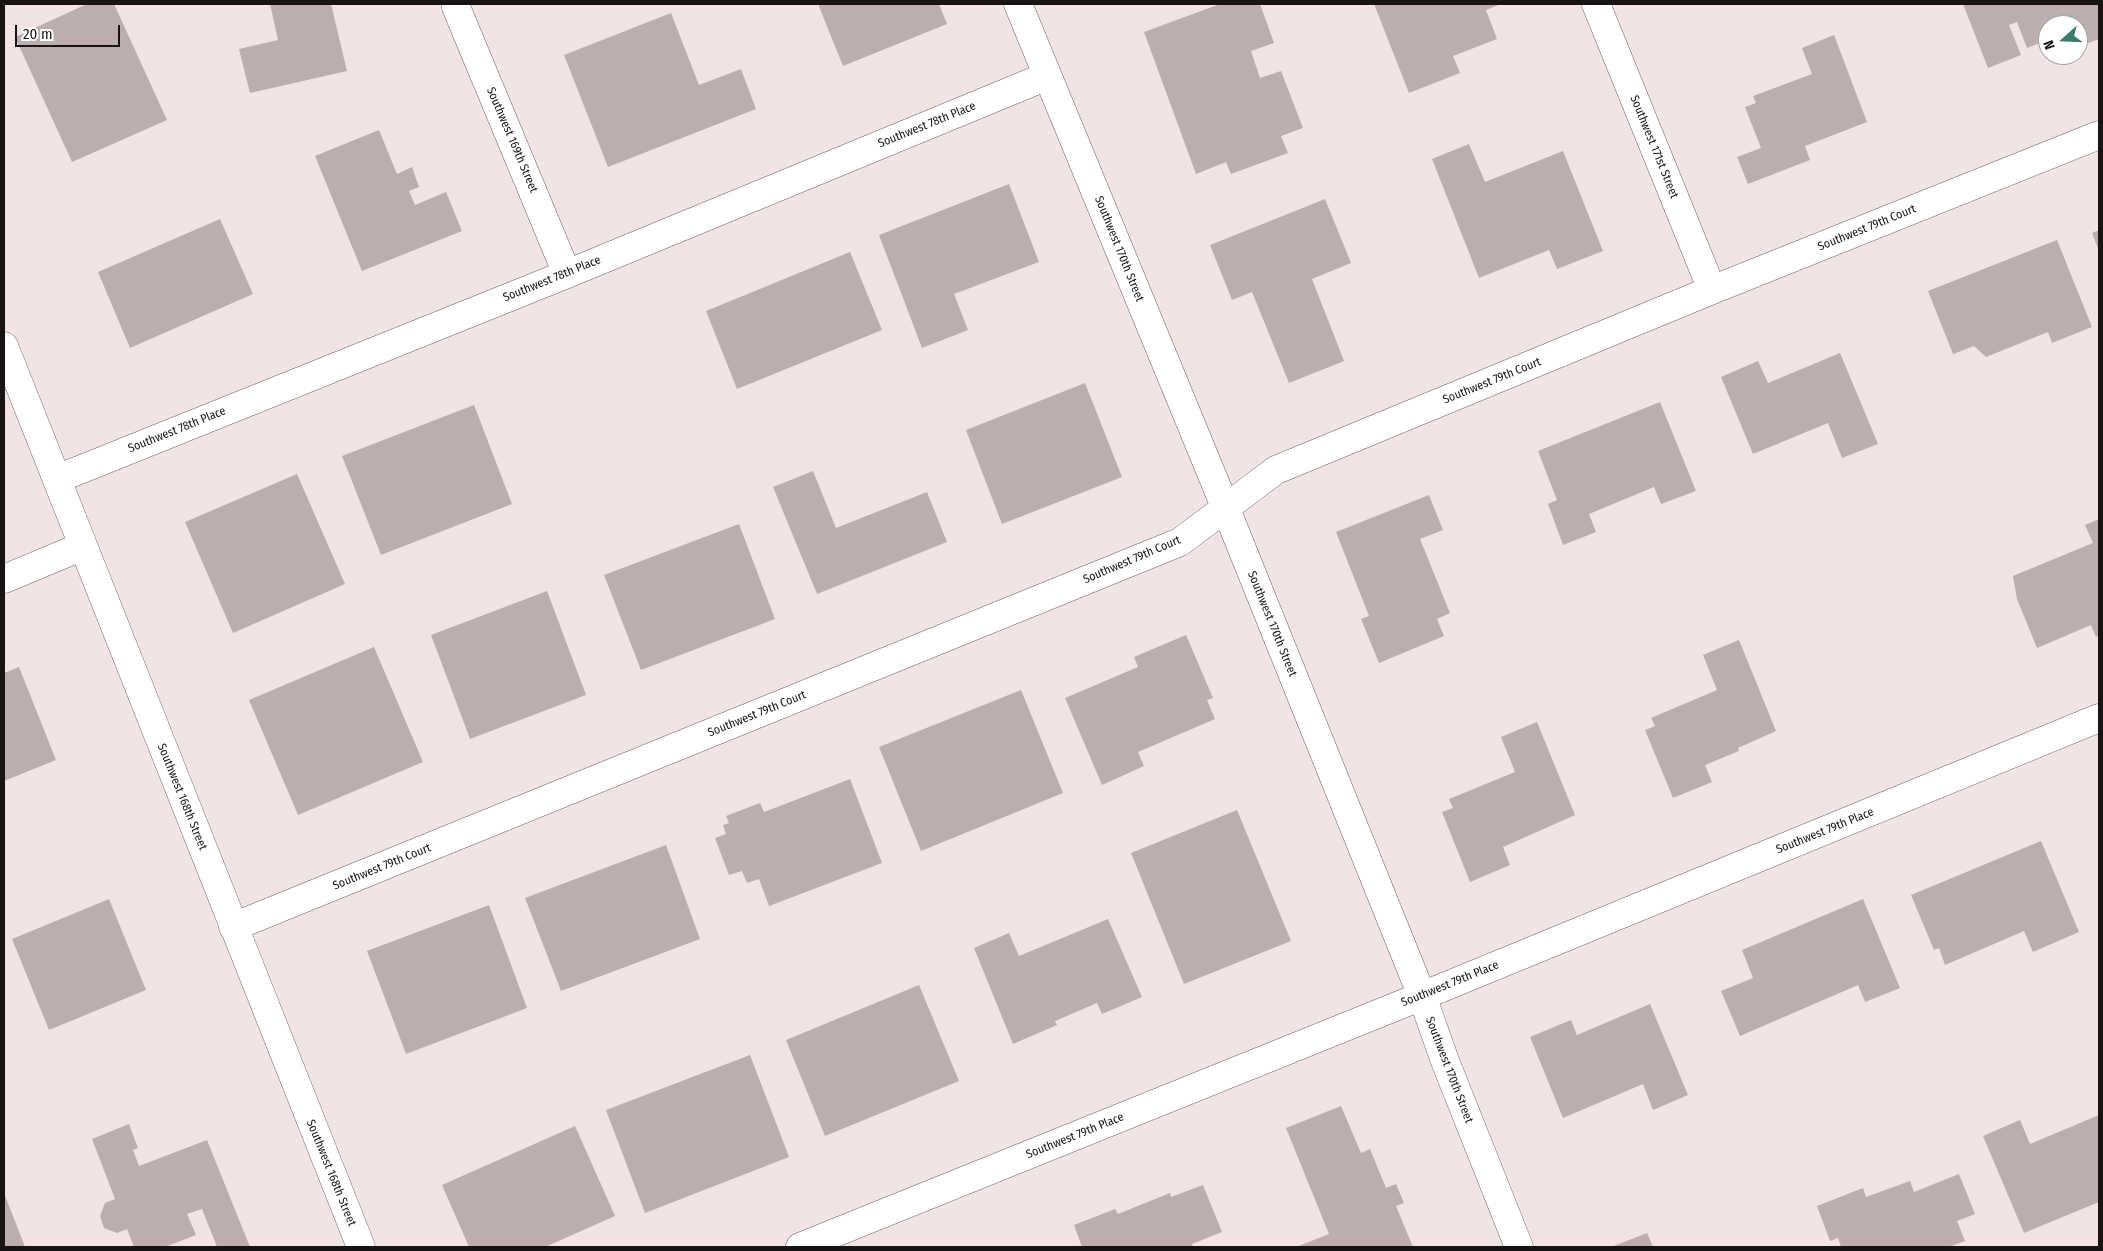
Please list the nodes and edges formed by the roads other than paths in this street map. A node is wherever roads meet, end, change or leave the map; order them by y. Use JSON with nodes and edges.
{"nodes":[{"id":1,"x":1018,"y":4,"type":"edge"},
{"id":2,"x":1596,"y":4,"type":"edge"},
{"id":3,"x":456,"y":7,"type":"dead end"},
{"id":4,"x":1047,"y":76,"type":"junction"},
{"id":5,"x":2099,"y":135,"type":"edge"},
{"id":6,"x":566,"y":274,"type":"junction"},
{"id":7,"x":1712,"y":290,"type":"junction"},
{"id":8,"x":4,"y":346,"type":"edge"},
{"id":9,"x":57,"y":479,"type":"junction"},
{"id":10,"x":1226,"y":509,"type":"junction"},
{"id":11,"x":83,"y":546,"type":"junction"},
{"id":12,"x":4,"y":578,"type":"edge"},
{"id":13,"x":2099,"y":718,"type":"edge"},
{"id":14,"x":233,"y":927,"type":"junction"},
{"id":15,"x":1422,"y":996,"type":"junction"},
{"id":16,"x":361,"y":1247,"type":"edge"},
{"id":17,"x":800,"y":1247,"type":"edge"},
{"id":18,"x":1519,"y":1247,"type":"edge"}],
"edges":[{"from":1,"to":4,"type":"street","name":"Southwest 170th Street"},
{"from":2,"to":7,"type":"street","name":"Southwest 171st Street"},
{"from":3,"to":6,"type":"street","name":"Southwest 169th Street"},
{"from":4,"to":6,"type":"street","name":"Southwest 78th Place"},
{"from":4,"to":10,"type":"street","name":"Southwest 170th Street"},
{"from":5,"to":7,"type":"street","name":"Southwest 79th Court"},
{"from":6,"to":9,"type":"street","name":"Southwest 78th Place"},
{"from":7,"to":10,"type":"street","name":"Southwest 79th Court"},
{"from":8,"to":9,"type":"street","name":"Southwest 168th Street"},
{"from":9,"to":11,"type":"street","name":"Southwest 168th Street"},
{"from":10,"to":14,"type":"street","name":"Southwest 79th Court"},
{"from":10,"to":15,"type":"street","name":"Southwest 170th Street"},
{"from":11,"to":12,"type":"street"},
{"from":11,"to":14,"type":"street","name":"Southwest 168th Street"},
{"from":13,"to":15,"type":"street","name":"Southwest 79th Place"},
{"from":14,"to":16,"type":"street","name":"Southwest 168th Street"},
{"from":15,"to":17,"type":"street","name":"Southwest 79th Place"},
{"from":15,"to":18,"type":"street","name":"Southwest 170th Street"}]}
